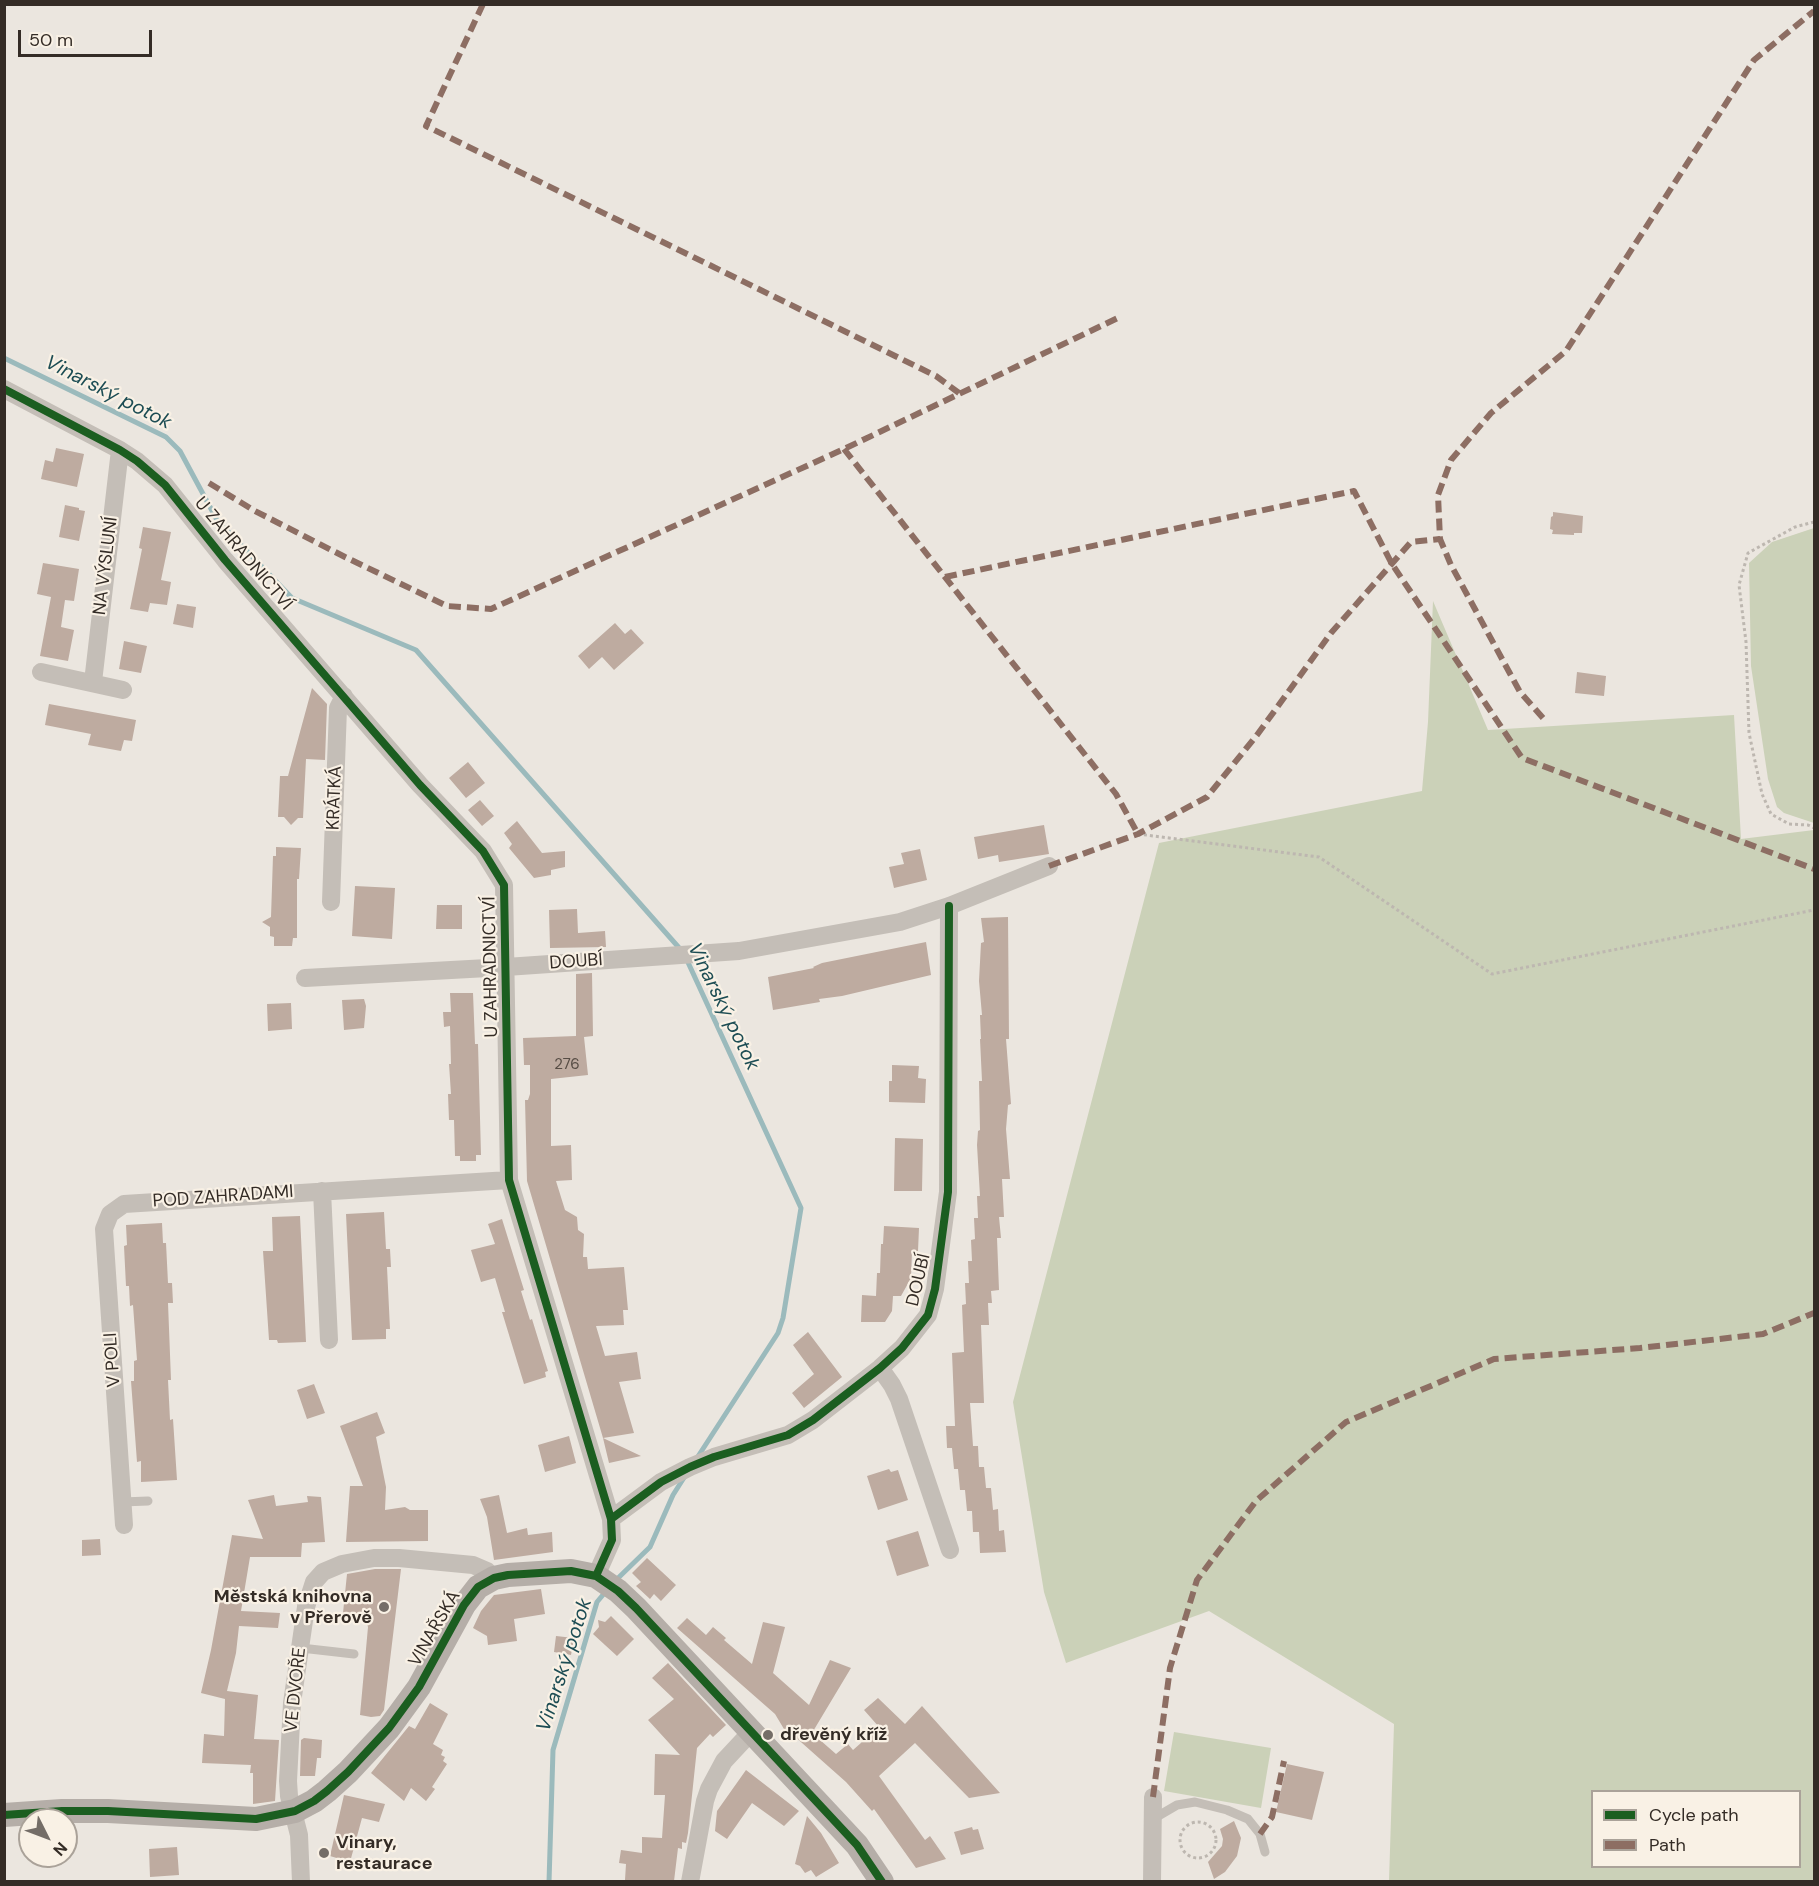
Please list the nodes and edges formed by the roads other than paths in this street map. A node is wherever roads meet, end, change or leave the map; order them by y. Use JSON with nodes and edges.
{"nodes":[{"id":1,"x":4,"y":389,"type":"edge"},
{"id":2,"x":120,"y":450,"type":"junction"},
{"id":3,"x":41,"y":672,"type":"dead end"},
{"id":4,"x":93,"y":682,"type":"junction"},
{"id":5,"x":123,"y":690,"type":"dead end"},
{"id":6,"x":344,"y":696,"type":"junction"},
{"id":7,"x":1049,"y":866,"type":"dead end"},
{"id":8,"x":331,"y":902,"type":"dead end"},
{"id":9,"x":949,"y":906,"type":"junction"},
{"id":10,"x":506,"y":967,"type":"junction"},
{"id":11,"x":305,"y":978,"type":"dead end"},
{"id":12,"x":509,"y":1180,"type":"junction"},
{"id":13,"x":322,"y":1191,"type":"junction"},
{"id":14,"x":124,"y":1204,"type":"joint"},
{"id":15,"x":329,"y":1340,"type":"dead end"},
{"id":16,"x":880,"y":1368,"type":"junction"},
{"id":17,"x":148,"y":1501,"type":"dead end"},
{"id":18,"x":122,"y":1502,"type":"junction"},
{"id":19,"x":611,"y":1519,"type":"junction"},
{"id":20,"x":123,"y":1525,"type":"dead end"},
{"id":21,"x":950,"y":1550,"type":"dead end"},
{"id":22,"x":596,"y":1576,"type":"junction"},
{"id":23,"x":494,"y":1578,"type":"junction"},
{"id":24,"x":301,"y":1648,"type":"junction"},
{"id":25,"x":354,"y":1654,"type":"dead end"},
{"id":26,"x":752,"y":1731,"type":"junction"},
{"id":27,"x":1153,"y":1797,"type":"dead end"},
{"id":28,"x":295,"y":1811,"type":"junction"},
{"id":29,"x":4,"y":1815,"type":"edge"},
{"id":30,"x":1153,"y":1820,"type":"junction"},
{"id":31,"x":1265,"y":1851,"type":"dead end"},
{"id":32,"x":301,"y":1881,"type":"edge"},
{"id":33,"x":690,"y":1881,"type":"edge"},
{"id":34,"x":882,"y":1881,"type":"edge"},
{"id":35,"x":1152,"y":1881,"type":"edge"}],
"edges":[{"from":1,"to":2,"type":"street","name":"U ZAHRADNICTVÍ"},
{"from":2,"to":4,"type":"street","name":"NA VÝSLUNÍ"},
{"from":2,"to":6,"type":"street","name":"U ZAHRADNICTVÍ"},
{"from":3,"to":4,"type":"street"},
{"from":4,"to":5,"type":"street"},
{"from":6,"to":8,"type":"street","name":"KRÁTKÁ"},
{"from":6,"to":10,"type":"street","name":"U ZAHRADNICTVÍ"},
{"from":7,"to":9,"type":"street","name":"DOUBÍ"},
{"from":9,"to":10,"type":"street","name":"DOUBÍ"},
{"from":9,"to":16,"type":"street","name":"DOUBÍ"},
{"from":10,"to":11,"type":"street","name":"DOUBÍ"},
{"from":10,"to":12,"type":"street","name":"U ZAHRADNICTVÍ"},
{"from":12,"to":13,"type":"street","name":"POD ZAHRADAMI"},
{"from":12,"to":19,"type":"street","name":"U ZAHRADNICTVÍ"},
{"from":13,"to":14,"type":"street","name":"POD ZAHRADAMI"},
{"from":13,"to":15,"type":"street"},
{"from":14,"to":18,"type":"street","name":"V POLI"},
{"from":16,"to":19,"type":"street","name":"DOUBÍ"},
{"from":16,"to":21,"type":"street"},
{"from":17,"to":18,"type":"lane"},
{"from":18,"to":20,"type":"street","name":"V POLI"},
{"from":19,"to":22,"type":"street","name":"U ZAHRADNICTVÍ"},
{"from":22,"to":23,"type":"street","name":"VINAŘSKÁ"},
{"from":22,"to":26,"type":"street","name":"VINAŘSKÁ"},
{"from":23,"to":24,"type":"street","name":"VE DVOŘE"},
{"from":23,"to":28,"type":"street","name":"VINAŘSKÁ"},
{"from":24,"to":25,"type":"lane"},
{"from":24,"to":28,"type":"street","name":"VE DVOŘE"},
{"from":26,"to":33,"type":"street"},
{"from":26,"to":34,"type":"street","name":"VINAŘSKÁ"},
{"from":27,"to":30,"type":"street"},
{"from":28,"to":29,"type":"street","name":"VINAŘSKÁ"},
{"from":28,"to":32,"type":"street","name":"VE DVOŘE"},
{"from":30,"to":31,"type":"lane"},
{"from":30,"to":35,"type":"street"}]}
